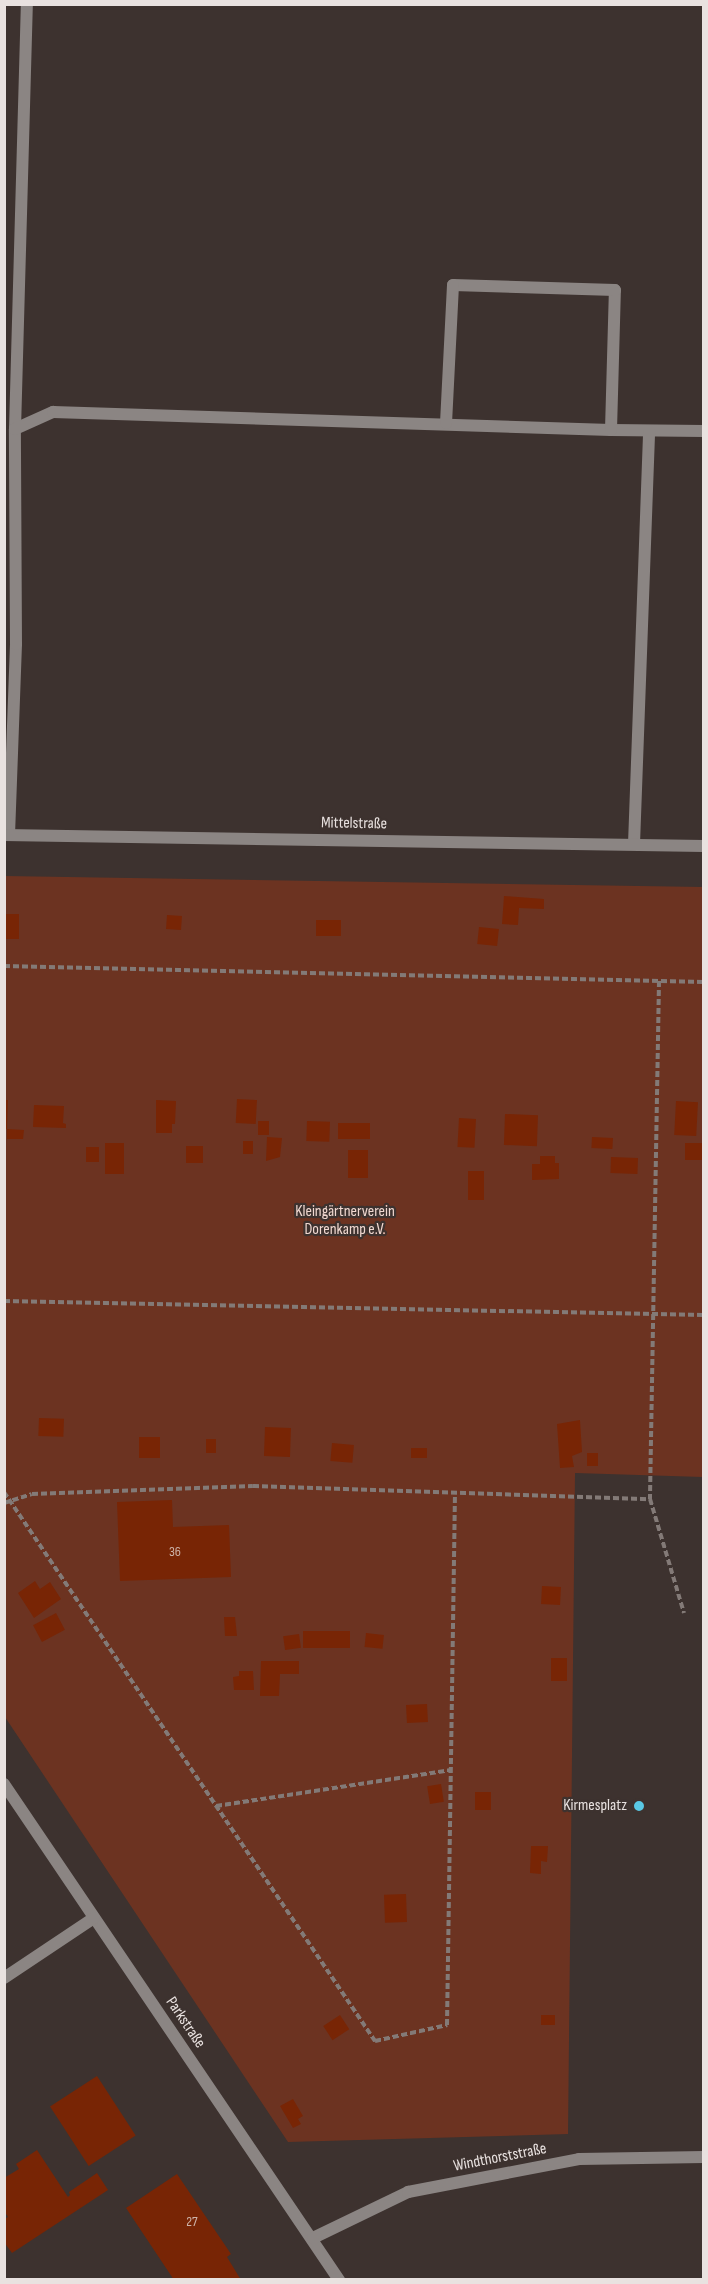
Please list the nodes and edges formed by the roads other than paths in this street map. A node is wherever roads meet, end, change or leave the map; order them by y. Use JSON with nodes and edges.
{"nodes":[{"id":1,"x":27,"y":4,"type":"edge"},
{"id":2,"x":446,"y":423,"type":"junction"},
{"id":3,"x":15,"y":429,"type":"junction"},
{"id":4,"x":611,"y":430,"type":"junction"},
{"id":5,"x":650,"y":431,"type":"junction"},
{"id":6,"x":704,"y":431,"type":"edge"},
{"id":7,"x":7,"y":835,"type":"edge"},
{"id":8,"x":634,"y":844,"type":"junction"},
{"id":9,"x":704,"y":846,"type":"edge"},
{"id":10,"x":4,"y":1784,"type":"edge"},
{"id":11,"x":94,"y":1918,"type":"junction"},
{"id":12,"x":4,"y":1978,"type":"edge"},
{"id":13,"x":704,"y":2157,"type":"edge"},
{"id":14,"x":313,"y":2238,"type":"junction"},
{"id":15,"x":339,"y":2280,"type":"edge"}],
"edges":[{"from":1,"to":3,"type":"street"},
{"from":2,"to":3,"type":"street"},
{"from":2,"to":4,"type":"street"},
{"from":2,"to":4,"type":"street"},
{"from":3,"to":7,"type":"street"},
{"from":4,"to":5,"type":"street"},
{"from":5,"to":6,"type":"street"},
{"from":5,"to":8,"type":"street"},
{"from":7,"to":8,"type":"street","name":"Mittelstraße"},
{"from":8,"to":9,"type":"street","name":"Mittelstraße"},
{"from":10,"to":11,"type":"street","name":"Parkstraße"},
{"from":11,"to":12,"type":"street"},
{"from":11,"to":14,"type":"street","name":"Parkstraße"},
{"from":13,"to":14,"type":"street","name":"Windthorststraße"},
{"from":14,"to":15,"type":"street","name":"Parkstraße"}]}
